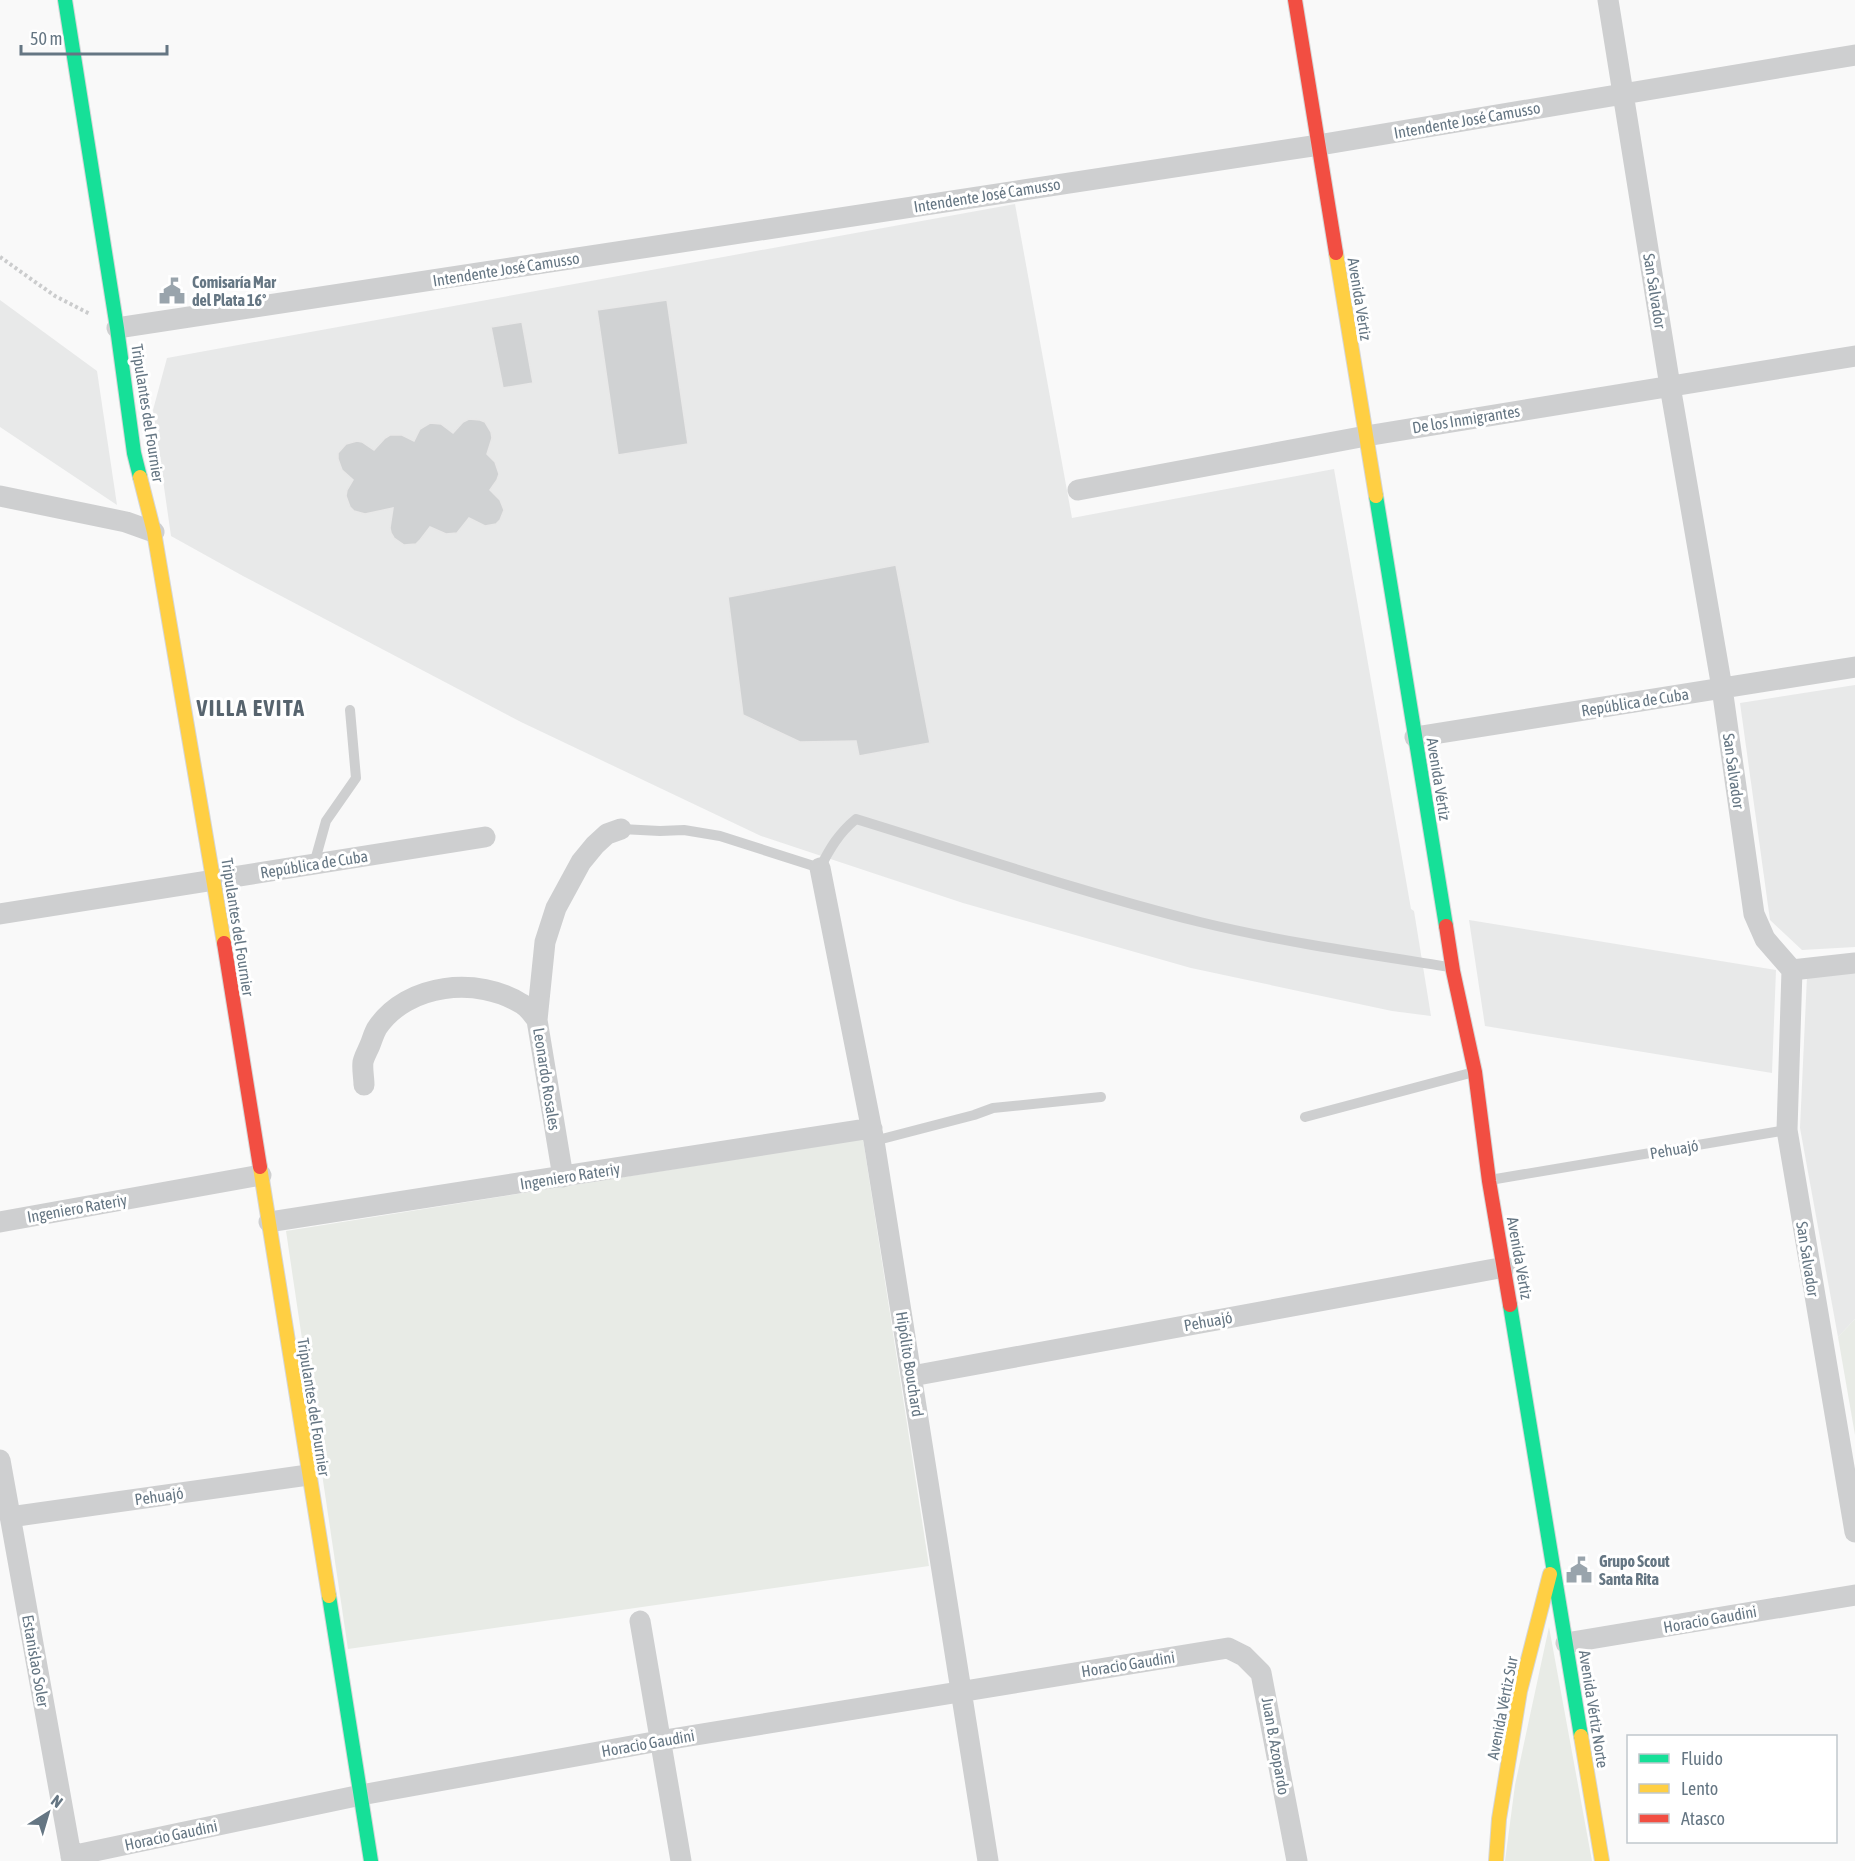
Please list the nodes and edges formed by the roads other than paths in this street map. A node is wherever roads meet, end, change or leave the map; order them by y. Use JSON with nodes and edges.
{"nodes":[{"id":1,"x":65,"y":0,"type":"edge"},
{"id":2,"x":1295,"y":0,"type":"edge"},
{"id":3,"x":1608,"y":0,"type":"edge"},
{"id":4,"x":1855,"y":55,"type":"edge"},
{"id":5,"x":1623,"y":93,"type":"junction"},
{"id":6,"x":1318,"y":145,"type":"junction"},
{"id":7,"x":117,"y":328,"type":"junction"},
{"id":8,"x":1855,"y":356,"type":"edge"},
{"id":9,"x":1670,"y":386,"type":"junction"},
{"id":10,"x":1366,"y":436,"type":"junction"},
{"id":11,"x":1078,"y":490,"type":"dead end"},
{"id":12,"x":0,"y":496,"type":"edge"},
{"id":13,"x":153,"y":532,"type":"junction"},
{"id":14,"x":1855,"y":667,"type":"edge"},
{"id":15,"x":1722,"y":688,"type":"junction"},
{"id":16,"x":350,"y":710,"type":"dead end"},
{"id":17,"x":1415,"y":737,"type":"junction"},
{"id":18,"x":621,"y":829,"type":"joint"},
{"id":19,"x":485,"y":837,"type":"dead end"},
{"id":20,"x":314,"y":864,"type":"junction"},
{"id":21,"x":820,"y":868,"type":"junction"},
{"id":22,"x":214,"y":879,"type":"junction"},
{"id":23,"x":0,"y":914,"type":"edge"},
{"id":24,"x":1855,"y":963,"type":"edge"},
{"id":25,"x":1453,"y":968,"type":"junction"},
{"id":26,"x":1792,"y":970,"type":"junction"},
{"id":27,"x":537,"y":1020,"type":"junction"},
{"id":28,"x":1474,"y":1072,"type":"junction"},
{"id":29,"x":364,"y":1085,"type":"dead end"},
{"id":30,"x":1101,"y":1096,"type":"dead end"},
{"id":31,"x":1305,"y":1117,"type":"dead end"},
{"id":32,"x":1787,"y":1130,"type":"junction"},
{"id":33,"x":873,"y":1135,"type":"junction"},
{"id":34,"x":261,"y":1175,"type":"junction"},
{"id":35,"x":563,"y":1177,"type":"junction"},
{"id":36,"x":1489,"y":1180,"type":"junction"},
{"id":37,"x":0,"y":1222,"type":"edge"},
{"id":38,"x":269,"y":1222,"type":"junction"},
{"id":39,"x":1505,"y":1267,"type":"junction"},
{"id":40,"x":912,"y":1376,"type":"junction"},
{"id":41,"x":0,"y":1460,"type":"edge"},
{"id":42,"x":308,"y":1475,"type":"junction"},
{"id":43,"x":10,"y":1517,"type":"junction"},
{"id":44,"x":1855,"y":1532,"type":"edge"},
{"id":45,"x":1552,"y":1563,"type":"junction"},
{"id":46,"x":1855,"y":1595,"type":"edge"},
{"id":47,"x":640,"y":1621,"type":"dead end"},
{"id":48,"x":1566,"y":1643,"type":"junction"},
{"id":49,"x":1228,"y":1648,"type":"joint"},
{"id":50,"x":961,"y":1692,"type":"junction"},
{"id":51,"x":659,"y":1741,"type":"junction"},
{"id":52,"x":361,"y":1795,"type":"junction"},
{"id":53,"x":72,"y":1858,"type":"edge"},
{"id":54,"x":371,"y":1861,"type":"edge"},
{"id":55,"x":681,"y":1861,"type":"edge"},
{"id":56,"x":988,"y":1861,"type":"edge"},
{"id":57,"x":1297,"y":1861,"type":"edge"},
{"id":58,"x":1496,"y":1861,"type":"edge"},
{"id":59,"x":1602,"y":1861,"type":"edge"}],
"edges":[{"from":1,"to":7,"type":"street","name":"Tripulantes del Fournier"},
{"from":2,"to":6,"type":"street","name":"Avenida Vértiz"},
{"from":3,"to":5,"type":"street","name":"San Salvador"},
{"from":4,"to":5,"type":"street","name":"Intendente José Camusso"},
{"from":5,"to":6,"type":"street","name":"Intendente José Camusso"},
{"from":5,"to":9,"type":"street","name":"San Salvador"},
{"from":6,"to":7,"type":"street","name":"Intendente José Camusso"},
{"from":6,"to":10,"type":"street","name":"Avenida Vértiz"},
{"from":7,"to":13,"type":"street","name":"Tripulantes del Fournier"},
{"from":8,"to":9,"type":"street","name":"De los Inmigrantes"},
{"from":9,"to":10,"type":"street","name":"De los Inmigrantes"},
{"from":9,"to":15,"type":"street","name":"San Salvador"},
{"from":10,"to":11,"type":"street","name":"De los Inmigrantes"},
{"from":10,"to":17,"type":"street","name":"Avenida Vértiz"},
{"from":12,"to":13,"type":"street"},
{"from":13,"to":22,"type":"street","name":"Tripulantes del Fournier"},
{"from":14,"to":15,"type":"street","name":"República de Cuba"},
{"from":15,"to":17,"type":"street","name":"República de Cuba"},
{"from":15,"to":26,"type":"street","name":"San Salvador"},
{"from":16,"to":20,"type":"lane"},
{"from":17,"to":25,"type":"street","name":"Avenida Vértiz"},
{"from":18,"to":21,"type":"lane"},
{"from":18,"to":27,"type":"street","name":"Leonardo Rosales"},
{"from":19,"to":20,"type":"street","name":"República de Cuba"},
{"from":20,"to":22,"type":"street","name":"República de Cuba"},
{"from":21,"to":25,"type":"lane"},
{"from":21,"to":33,"type":"street","name":"Hipólito Bouchard"},
{"from":22,"to":23,"type":"street","name":"República de Cuba"},
{"from":22,"to":34,"type":"street","name":"Tripulantes del Fournier"},
{"from":24,"to":26,"type":"street"},
{"from":25,"to":28,"type":"street","name":"Avenida Vértiz"},
{"from":26,"to":32,"type":"street","name":"San Salvador"},
{"from":27,"to":29,"type":"street"},
{"from":27,"to":35,"type":"street","name":"Leonardo Rosales"},
{"from":28,"to":31,"type":"lane"},
{"from":28,"to":36,"type":"street","name":"Avenida Vértiz"},
{"from":30,"to":33,"type":"lane"},
{"from":32,"to":36,"type":"lane","name":"Pehuajó"},
{"from":32,"to":44,"type":"street","name":"San Salvador"},
{"from":33,"to":35,"type":"street","name":"Ingeniero Rateriy"},
{"from":33,"to":40,"type":"street","name":"Hipólito Bouchard"},
{"from":34,"to":37,"type":"street","name":"Ingeniero Rateriy"},
{"from":34,"to":38,"type":"street","name":"Tripulantes del Fournier"},
{"from":35,"to":38,"type":"street","name":"Ingeniero Rateriy"},
{"from":36,"to":39,"type":"street","name":"Avenida Vértiz"},
{"from":38,"to":42,"type":"street","name":"Tripulantes del Fournier"},
{"from":39,"to":40,"type":"street","name":"Pehuajó"},
{"from":39,"to":45,"type":"street","name":"Avenida Vértiz"},
{"from":40,"to":50,"type":"street","name":"Hipólito Bouchard"},
{"from":41,"to":43,"type":"street","name":"Estanislao Soler"},
{"from":42,"to":43,"type":"street","name":"Pehuajó"},
{"from":42,"to":52,"type":"street","name":"Tripulantes del Fournier"},
{"from":43,"to":53,"type":"street","name":"Estanislao Soler"},
{"from":45,"to":48,"type":"street","name":"Avenida Vértiz Norte"},
{"from":45,"to":58,"type":"street","name":"Avenida Vértiz Sur"},
{"from":46,"to":48,"type":"street","name":"Horacio Gaudini"},
{"from":47,"to":51,"type":"street"},
{"from":48,"to":59,"type":"street","name":"Avenida Vértiz Norte"},
{"from":49,"to":50,"type":"street","name":"Horacio Gaudini"},
{"from":49,"to":57,"type":"street","name":"Juan B. Azopardo"},
{"from":50,"to":51,"type":"street","name":"Horacio Gaudini"},
{"from":50,"to":56,"type":"street","name":"Hipólito Bouchard"},
{"from":51,"to":52,"type":"street","name":"Horacio Gaudini"},
{"from":51,"to":55,"type":"street"},
{"from":52,"to":53,"type":"street","name":"Horacio Gaudini"},
{"from":52,"to":54,"type":"street","name":"Tripulantes del Fournier"}]}
